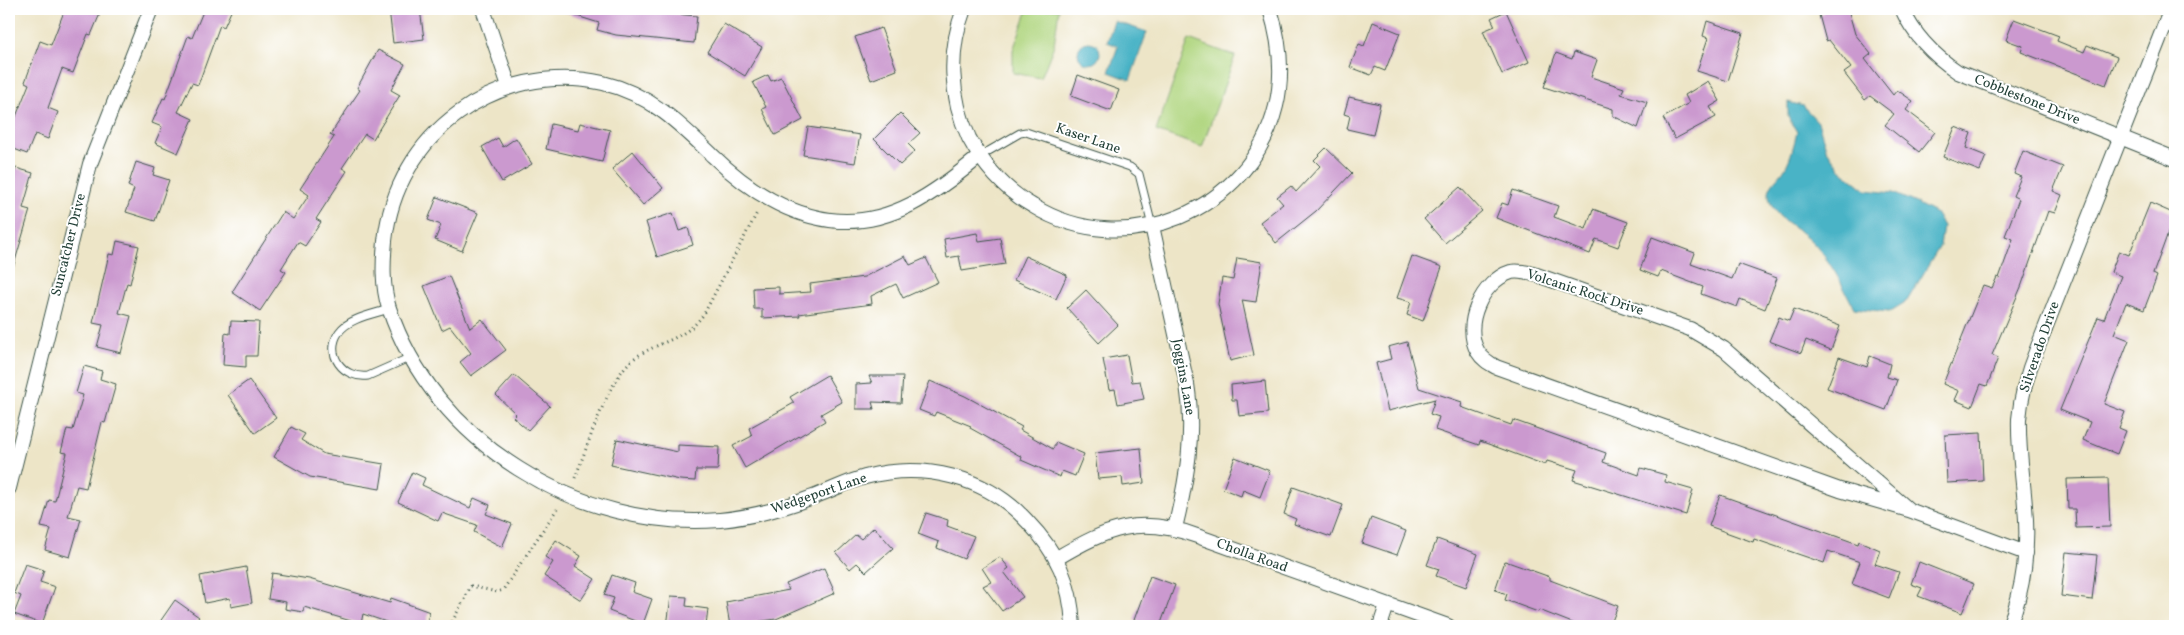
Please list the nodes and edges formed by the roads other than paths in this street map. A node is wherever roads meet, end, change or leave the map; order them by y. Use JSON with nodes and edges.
{"nodes":[{"id":1,"x":152,"y":9,"type":"edge"},
{"id":2,"x":483,"y":9,"type":"edge"},
{"id":3,"x":964,"y":9,"type":"edge"},
{"id":4,"x":1270,"y":9,"type":"edge"},
{"id":5,"x":1902,"y":9,"type":"edge"},
{"id":6,"x":2172,"y":9,"type":"edge"},
{"id":7,"x":509,"y":86,"type":"junction"},
{"id":8,"x":2121,"y":137,"type":"junction"},
{"id":9,"x":980,"y":156,"type":"junction"},
{"id":10,"x":2175,"y":158,"type":"edge"},
{"id":11,"x":1152,"y":226,"type":"junction"},
{"id":12,"x":390,"y":310,"type":"junction"},
{"id":13,"x":411,"y":357,"type":"junction"},
{"id":14,"x":9,"y":488,"type":"edge"},
{"id":15,"x":1909,"y":510,"type":"junction"},
{"id":16,"x":1175,"y":528,"type":"junction"},
{"id":17,"x":2026,"y":553,"type":"junction"},
{"id":18,"x":1057,"y":558,"type":"junction"},
{"id":19,"x":1388,"y":605,"type":"junction"},
{"id":20,"x":1073,"y":626,"type":"edge"},
{"id":21,"x":1380,"y":626,"type":"edge"},
{"id":22,"x":1448,"y":626,"type":"edge"},
{"id":23,"x":2009,"y":626,"type":"edge"}],
"edges":[{"from":1,"to":14,"type":"street","name":"Suncatcher Drive"},
{"from":2,"to":7,"type":"street"},
{"from":3,"to":9,"type":"street"},
{"from":4,"to":11,"type":"street"},
{"from":5,"to":8,"type":"street","name":"Cobblestone Drive"},
{"from":6,"to":8,"type":"street","name":"Silverado Drive"},
{"from":7,"to":9,"type":"street","name":"Wedgeport Lane"},
{"from":7,"to":12,"type":"street","name":"Wedgeport Lane"},
{"from":8,"to":10,"type":"street","name":"Cobblestone Drive"},
{"from":8,"to":17,"type":"street","name":"Silverado Drive"},
{"from":9,"to":11,"type":"street"},
{"from":9,"to":11,"type":"lane","name":"Kaser Lane"},
{"from":11,"to":16,"type":"street","name":"Joggins Lane"},
{"from":12,"to":13,"type":"street","name":"Wedgeport Lane"},
{"from":12,"to":13,"type":"lane"},
{"from":13,"to":18,"type":"street","name":"Wedgeport Lane"},
{"from":15,"to":15,"type":"street","name":"Volcanic Rock Drive"},
{"from":15,"to":17,"type":"street","name":"Volcanic Rock Drive"},
{"from":16,"to":18,"type":"street","name":"Cholla Road"},
{"from":16,"to":19,"type":"street","name":"Cholla Road"},
{"from":17,"to":23,"type":"street","name":"Silverado Drive"},
{"from":18,"to":20,"type":"street","name":"Wedgeport Lane"},
{"from":19,"to":21,"type":"street"},
{"from":19,"to":22,"type":"street","name":"Cholla Road"}]}
